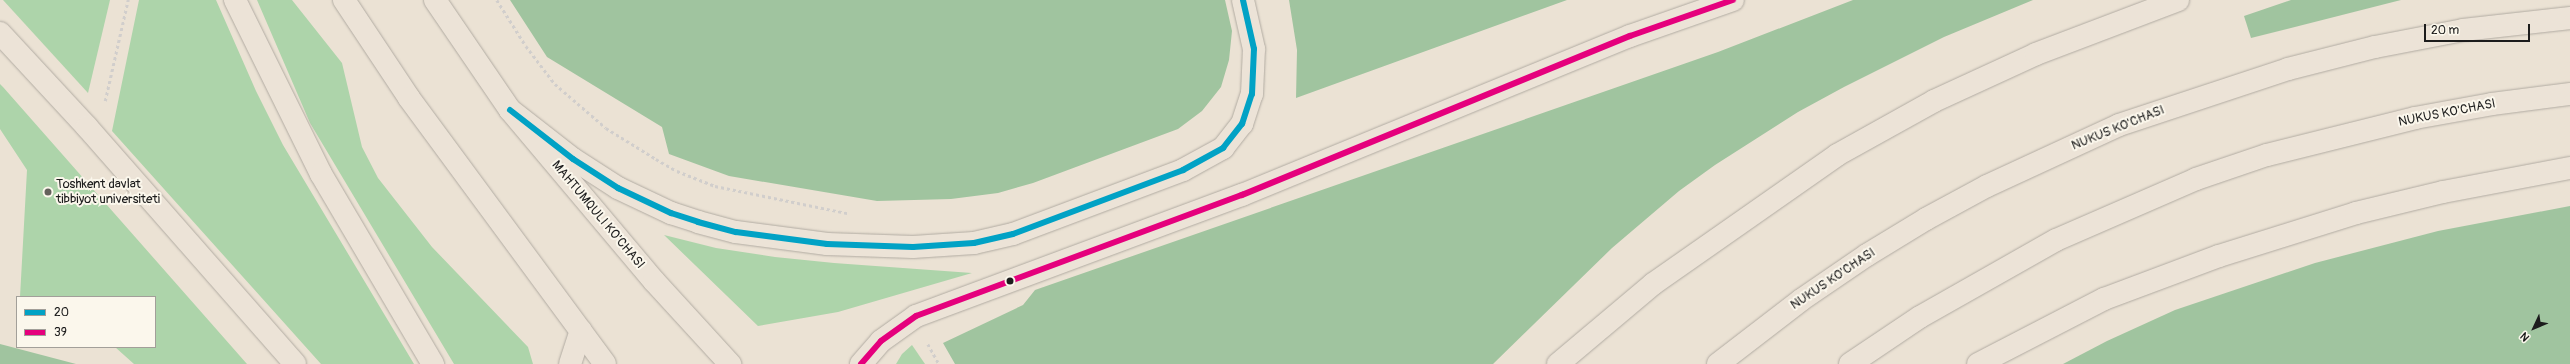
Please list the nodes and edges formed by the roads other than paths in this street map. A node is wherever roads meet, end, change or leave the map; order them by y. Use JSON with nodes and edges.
{"nodes":[{"id":1,"x":235,"y":0,"type":"edge"},
{"id":2,"x":344,"y":0,"type":"edge"},
{"id":3,"x":434,"y":0,"type":"edge"},
{"id":4,"x":1243,"y":0,"type":"edge"},
{"id":5,"x":1733,"y":0,"type":"edge"},
{"id":6,"x":2178,"y":0,"type":"edge"},
{"id":7,"x":2570,"y":18,"type":"edge"},
{"id":8,"x":0,"y":33,"type":"edge"},
{"id":9,"x":2570,"y":94,"type":"edge"},
{"id":10,"x":510,"y":110,"type":"junction"},
{"id":11,"x":2570,"y":168,"type":"edge"},
{"id":12,"x":582,"y":331,"type":"junction"},
{"id":13,"x":296,"y":364,"type":"edge"},
{"id":14,"x":433,"y":364,"type":"edge"},
{"id":15,"x":570,"y":364,"type":"edge"},
{"id":16,"x":605,"y":364,"type":"edge"},
{"id":17,"x":730,"y":364,"type":"edge"},
{"id":18,"x":861,"y":364,"type":"edge"},
{"id":19,"x":1558,"y":364,"type":"edge"},
{"id":20,"x":1718,"y":364,"type":"edge"},
{"id":21,"x":1850,"y":364,"type":"edge"},
{"id":22,"x":1978,"y":364,"type":"edge"}],
"edges":[{"from":1,"to":14,"type":"main road"},
{"from":2,"to":12,"type":"main road"},
{"from":3,"to":10,"type":"main road","name":"MAHTUMQULI KO'CHASI"},
{"from":4,"to":10,"type":"main road"},
{"from":5,"to":18,"type":"main road"},
{"from":6,"to":19,"type":"main road"},
{"from":7,"to":20,"type":"main road","name":"NUKUS KO'CHASI"},
{"from":8,"to":13,"type":"main road"},
{"from":9,"to":21,"type":"main road","name":"NUKUS KO'CHASI"},
{"from":10,"to":17,"type":"main road","name":"MAHTUMQULI KO'CHASI"},
{"from":11,"to":22,"type":"main road"},
{"from":12,"to":15,"type":"main road"},
{"from":12,"to":16,"type":"main road"}]}
